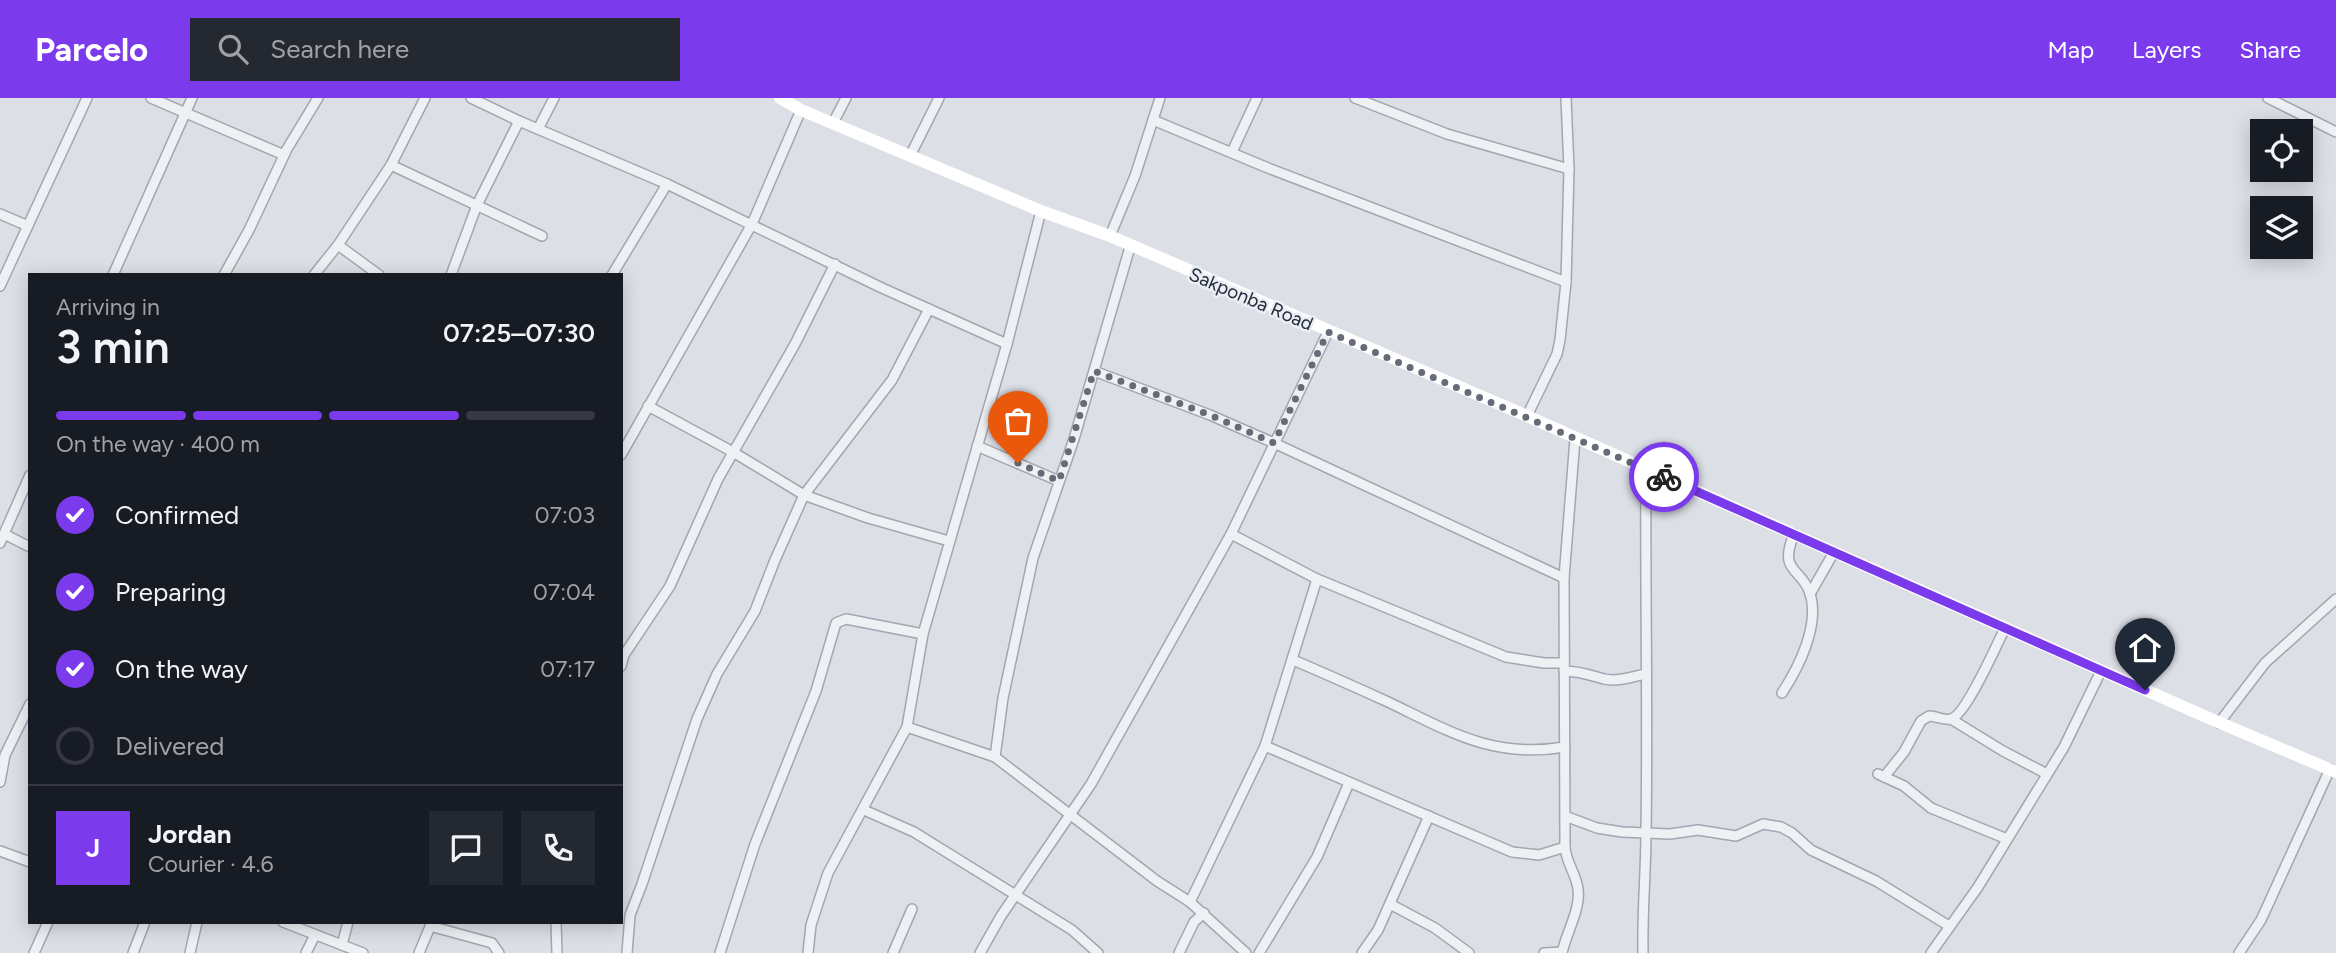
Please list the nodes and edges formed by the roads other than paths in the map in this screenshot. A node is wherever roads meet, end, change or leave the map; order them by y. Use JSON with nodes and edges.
{"nodes":[{"id":1,"x":87,"y":98,"type":"edge"},
{"id":2,"x":150,"y":98,"type":"edge"},
{"id":3,"x":192,"y":98,"type":"edge"},
{"id":4,"x":318,"y":98,"type":"edge"},
{"id":5,"x":425,"y":98,"type":"edge"},
{"id":6,"x":471,"y":98,"type":"edge"},
{"id":7,"x":554,"y":98,"type":"edge"},
{"id":8,"x":780,"y":98,"type":"edge"},
{"id":9,"x":846,"y":98,"type":"edge"},
{"id":10,"x":939,"y":98,"type":"edge"},
{"id":11,"x":1160,"y":98,"type":"edge"},
{"id":12,"x":1257,"y":98,"type":"edge"},
{"id":13,"x":1355,"y":98,"type":"edge"},
{"id":14,"x":1566,"y":98,"type":"edge"},
{"id":15,"x":2268,"y":98,"type":"edge"},
{"id":16,"x":801,"y":110,"type":"junction"},
{"id":17,"x":185,"y":114,"type":"junction"},
{"id":18,"x":1153,"y":120,"type":"junction"},
{"id":19,"x":519,"y":121,"type":"junction"},
{"id":20,"x":833,"y":123,"type":"junction"},
{"id":21,"x":538,"y":129,"type":"junction"},
{"id":22,"x":2336,"y":132,"type":"edge"},
{"id":23,"x":1232,"y":152,"type":"junction"},
{"id":24,"x":284,"y":155,"type":"junction"},
{"id":25,"x":910,"y":156,"type":"junction"},
{"id":26,"x":391,"y":165,"type":"junction"},
{"id":27,"x":1569,"y":169,"type":"junction"},
{"id":28,"x":667,"y":184,"type":"junction"},
{"id":29,"x":477,"y":205,"type":"junction"},
{"id":30,"x":1041,"y":211,"type":"junction"},
{"id":31,"x":0,"y":214,"type":"edge"},
{"id":32,"x":752,"y":224,"type":"junction"},
{"id":33,"x":28,"y":226,"type":"junction"},
{"id":34,"x":542,"y":236,"type":"dead end"},
{"id":35,"x":1110,"y":236,"type":"junction"},
{"id":36,"x":338,"y":245,"type":"junction"},
{"id":37,"x":1130,"y":247,"type":"junction"},
{"id":38,"x":835,"y":264,"type":"junction"},
{"id":39,"x":114,"y":273,"type":"edge"},
{"id":40,"x":225,"y":273,"type":"edge"},
{"id":41,"x":316,"y":273,"type":"edge"},
{"id":42,"x":376,"y":273,"type":"edge"},
{"id":43,"x":452,"y":273,"type":"edge"},
{"id":44,"x":613,"y":273,"type":"edge"},
{"id":45,"x":1566,"y":282,"type":"junction"},
{"id":46,"x":0,"y":286,"type":"edge"},
{"id":47,"x":929,"y":309,"type":"junction"},
{"id":48,"x":1328,"y":332,"type":"junction"},
{"id":49,"x":1007,"y":344,"type":"junction"},
{"id":50,"x":1094,"y":371,"type":"junction"},
{"id":51,"x":649,"y":407,"type":"junction"},
{"id":52,"x":1527,"y":416,"type":"junction"},
{"id":53,"x":1574,"y":439,"type":"junction"},
{"id":54,"x":1274,"y":443,"type":"junction"},
{"id":55,"x":977,"y":446,"type":"junction"},
{"id":56,"x":623,"y":452,"type":"edge"},
{"id":57,"x":733,"y":452,"type":"junction"},
{"id":58,"x":1646,"y":470,"type":"junction"},
{"id":59,"x":28,"y":479,"type":"edge"},
{"id":60,"x":1059,"y":481,"type":"junction"},
{"id":61,"x":804,"y":495,"type":"junction"},
{"id":62,"x":1231,"y":534,"type":"junction"},
{"id":63,"x":1794,"y":534,"type":"junction"},
{"id":64,"x":1,"y":539,"type":"edge"},
{"id":65,"x":949,"y":541,"type":"junction"},
{"id":66,"x":28,"y":546,"type":"edge"},
{"id":67,"x":1834,"y":552,"type":"junction"},
{"id":68,"x":1564,"y":578,"type":"junction"},
{"id":69,"x":1317,"y":579,"type":"junction"},
{"id":70,"x":1810,"y":594,"type":"junction"},
{"id":71,"x":2336,"y":599,"type":"edge"},
{"id":72,"x":2005,"y":628,"type":"junction"},
{"id":73,"x":923,"y":634,"type":"junction"},
{"id":74,"x":623,"y":658,"type":"edge"},
{"id":75,"x":1293,"y":660,"type":"junction"},
{"id":76,"x":1564,"y":667,"type":"junction"},
{"id":77,"x":2101,"y":671,"type":"junction"},
{"id":78,"x":1645,"y":674,"type":"junction"},
{"id":79,"x":1782,"y":693,"type":"dead end"},
{"id":80,"x":28,"y":708,"type":"edge"},
{"id":81,"x":1951,"y":719,"type":"junction"},
{"id":82,"x":2219,"y":723,"type":"junction"},
{"id":83,"x":907,"y":727,"type":"junction"},
{"id":84,"x":1265,"y":746,"type":"junction"},
{"id":85,"x":1564,"y":747,"type":"junction"},
{"id":86,"x":995,"y":757,"type":"junction"},
{"id":87,"x":2333,"y":771,"type":"edge"},
{"id":88,"x":2048,"y":774,"type":"junction"},
{"id":89,"x":0,"y":782,"type":"edge"},
{"id":90,"x":1349,"y":783,"type":"junction"},
{"id":91,"x":864,"y":810,"type":"junction"},
{"id":92,"x":1070,"y":815,"type":"junction"},
{"id":93,"x":1429,"y":816,"type":"junction"},
{"id":94,"x":1565,"y":816,"type":"junction"},
{"id":95,"x":1646,"y":833,"type":"junction"},
{"id":96,"x":2007,"y":839,"type":"junction"},
{"id":97,"x":1565,"y":847,"type":"junction"},
{"id":98,"x":0,"y":851,"type":"edge"},
{"id":99,"x":28,"y":861,"type":"edge"},
{"id":100,"x":1016,"y":895,"type":"junction"},
{"id":101,"x":1190,"y":902,"type":"junction"},
{"id":102,"x":1390,"y":904,"type":"junction"},
{"id":103,"x":912,"y":909,"type":"dead end"},
{"id":104,"x":1204,"y":913,"type":"junction"},
{"id":105,"x":47,"y":924,"type":"edge"},
{"id":106,"x":144,"y":924,"type":"edge"},
{"id":107,"x":197,"y":924,"type":"edge"},
{"id":108,"x":288,"y":924,"type":"edge"},
{"id":109,"x":347,"y":924,"type":"edge"},
{"id":110,"x":431,"y":924,"type":"edge"},
{"id":111,"x":556,"y":924,"type":"edge"},
{"id":112,"x":1949,"y":926,"type":"junction"},
{"id":113,"x":315,"y":935,"type":"junction"},
{"id":114,"x":342,"y":945,"type":"junction"},
{"id":115,"x":984,"y":951,"type":"edge"},
{"id":116,"x":1562,"y":952,"type":"edge"},
{"id":117,"x":34,"y":953,"type":"edge"},
{"id":118,"x":133,"y":953,"type":"edge"},
{"id":119,"x":190,"y":953,"type":"edge"},
{"id":120,"x":306,"y":953,"type":"edge"},
{"id":121,"x":363,"y":953,"type":"edge"},
{"id":122,"x":419,"y":953,"type":"edge"},
{"id":123,"x":499,"y":953,"type":"edge"},
{"id":124,"x":557,"y":953,"type":"edge"},
{"id":125,"x":627,"y":953,"type":"edge"},
{"id":126,"x":720,"y":953,"type":"edge"},
{"id":127,"x":808,"y":953,"type":"edge"},
{"id":128,"x":892,"y":953,"type":"edge"},
{"id":129,"x":1098,"y":953,"type":"edge"},
{"id":130,"x":1179,"y":953,"type":"edge"},
{"id":131,"x":1247,"y":953,"type":"edge"},
{"id":132,"x":1259,"y":953,"type":"edge"},
{"id":133,"x":1362,"y":953,"type":"edge"},
{"id":134,"x":1469,"y":953,"type":"edge"},
{"id":135,"x":1544,"y":953,"type":"edge"},
{"id":136,"x":1643,"y":953,"type":"edge"},
{"id":137,"x":1931,"y":953,"type":"edge"},
{"id":138,"x":2239,"y":953,"type":"edge"}],
"edges":[{"from":1,"to":33,"type":"street"},
{"from":2,"to":17,"type":"street"},
{"from":3,"to":17,"type":"street"},
{"from":4,"to":24,"type":"street"},
{"from":5,"to":26,"type":"street"},
{"from":6,"to":19,"type":"street"},
{"from":7,"to":21,"type":"street"},
{"from":8,"to":16,"type":"main road","name":"Sakponba Road"},
{"from":9,"to":20,"type":"street"},
{"from":10,"to":25,"type":"street"},
{"from":11,"to":18,"type":"street"},
{"from":12,"to":23,"type":"street"},
{"from":13,"to":27,"type":"street"},
{"from":14,"to":27,"type":"street"},
{"from":15,"to":22,"type":"street"},
{"from":16,"to":20,"type":"main road","name":"Sakponba Road"},
{"from":16,"to":32,"type":"street"},
{"from":17,"to":24,"type":"street"},
{"from":17,"to":39,"type":"street"},
{"from":18,"to":23,"type":"street"},
{"from":18,"to":35,"type":"street"},
{"from":19,"to":21,"type":"street"},
{"from":19,"to":29,"type":"street"},
{"from":20,"to":25,"type":"main road","name":"Sakponba Road"},
{"from":21,"to":28,"type":"street"},
{"from":23,"to":45,"type":"street"},
{"from":24,"to":40,"type":"street"},
{"from":25,"to":30,"type":"main road","name":"Sakponba Road"},
{"from":26,"to":29,"type":"street"},
{"from":26,"to":36,"type":"street"},
{"from":27,"to":45,"type":"street"},
{"from":28,"to":32,"type":"street"},
{"from":28,"to":44,"type":"street"},
{"from":29,"to":34,"type":"street"},
{"from":29,"to":43,"type":"street"},
{"from":30,"to":35,"type":"main road","name":"Sakponba Road"},
{"from":30,"to":49,"type":"street"},
{"from":31,"to":33,"type":"street"},
{"from":32,"to":38,"type":"street"},
{"from":32,"to":51,"type":"street"},
{"from":33,"to":46,"type":"street"},
{"from":35,"to":37,"type":"main road","name":"Sakponba Road"},
{"from":36,"to":41,"type":"street"},
{"from":36,"to":42,"type":"street"},
{"from":37,"to":48,"type":"main road","name":"Sakponba Road"},
{"from":37,"to":50,"type":"street"},
{"from":38,"to":47,"type":"street"},
{"from":38,"to":57,"type":"street"},
{"from":45,"to":52,"type":"street"},
{"from":47,"to":49,"type":"street"},
{"from":47,"to":61,"type":"street"},
{"from":48,"to":52,"type":"main road","name":"Sakponba Road"},
{"from":48,"to":54,"type":"street"},
{"from":49,"to":55,"type":"street"},
{"from":50,"to":54,"type":"street"},
{"from":50,"to":60,"type":"street"},
{"from":51,"to":56,"type":"street"},
{"from":51,"to":57,"type":"street"},
{"from":52,"to":53,"type":"main road","name":"Sakponba Road"},
{"from":53,"to":58,"type":"main road","name":"Sakponba Road"},
{"from":53,"to":68,"type":"street"},
{"from":54,"to":62,"type":"street"},
{"from":54,"to":68,"type":"street"},
{"from":55,"to":60,"type":"street"},
{"from":55,"to":65,"type":"street"},
{"from":57,"to":61,"type":"street"},
{"from":57,"to":74,"type":"street"},
{"from":58,"to":63,"type":"main road","name":"Sakponba Road"},
{"from":58,"to":78,"type":"street"},
{"from":59,"to":64,"type":"street"},
{"from":60,"to":86,"type":"street"},
{"from":61,"to":65,"type":"street"},
{"from":61,"to":125,"type":"street"},
{"from":62,"to":69,"type":"street"},
{"from":62,"to":92,"type":"street"},
{"from":63,"to":67,"type":"main road","name":"Sakponba Road"},
{"from":63,"to":70,"type":"street"},
{"from":64,"to":66,"type":"street"},
{"from":65,"to":73,"type":"street"},
{"from":67,"to":70,"type":"street"},
{"from":67,"to":72,"type":"main road","name":"Sakponba Road"},
{"from":68,"to":76,"type":"street"},
{"from":69,"to":75,"type":"street"},
{"from":69,"to":76,"type":"street"},
{"from":70,"to":79,"type":"street"},
{"from":71,"to":82,"type":"street"},
{"from":72,"to":77,"type":"main road","name":"Sakponba Road"},
{"from":72,"to":81,"type":"street"},
{"from":73,"to":83,"type":"street"},
{"from":73,"to":126,"type":"street"},
{"from":75,"to":84,"type":"street"},
{"from":75,"to":85,"type":"street"},
{"from":76,"to":78,"type":"street"},
{"from":76,"to":85,"type":"street"},
{"from":77,"to":82,"type":"main road","name":"Sakponba Road"},
{"from":77,"to":88,"type":"street"},
{"from":78,"to":95,"type":"street"},
{"from":80,"to":89,"type":"street"},
{"from":81,"to":88,"type":"street"},
{"from":81,"to":96,"type":"street"},
{"from":82,"to":87,"type":"main road","name":"Sakponba Road"},
{"from":83,"to":86,"type":"street"},
{"from":83,"to":91,"type":"street"},
{"from":84,"to":90,"type":"street"},
{"from":84,"to":101,"type":"street"},
{"from":85,"to":94,"type":"street"},
{"from":86,"to":92,"type":"street"},
{"from":87,"to":138,"type":"street"},
{"from":88,"to":96,"type":"street"},
{"from":90,"to":93,"type":"street"},
{"from":90,"to":132,"type":"street"},
{"from":91,"to":100,"type":"street"},
{"from":91,"to":127,"type":"street"},
{"from":92,"to":100,"type":"street"},
{"from":92,"to":101,"type":"street"},
{"from":93,"to":97,"type":"street"},
{"from":93,"to":102,"type":"street"},
{"from":94,"to":95,"type":"street"},
{"from":94,"to":97,"type":"street"},
{"from":95,"to":112,"type":"street"},
{"from":95,"to":136,"type":"street"},
{"from":96,"to":112,"type":"street"},
{"from":97,"to":116,"type":"street"},
{"from":98,"to":99,"type":"street"},
{"from":100,"to":115,"type":"street"},
{"from":100,"to":129,"type":"street"},
{"from":101,"to":104,"type":"street"},
{"from":102,"to":133,"type":"street"},
{"from":102,"to":134,"type":"street"},
{"from":103,"to":128,"type":"street"},
{"from":104,"to":130,"type":"street"},
{"from":104,"to":131,"type":"street"},
{"from":105,"to":117,"type":"street"},
{"from":106,"to":118,"type":"street"},
{"from":107,"to":119,"type":"street"},
{"from":108,"to":113,"type":"street"},
{"from":109,"to":114,"type":"street"},
{"from":110,"to":122,"type":"street"},
{"from":110,"to":123,"type":"street"},
{"from":111,"to":124,"type":"street"},
{"from":112,"to":137,"type":"street"},
{"from":113,"to":114,"type":"street"},
{"from":113,"to":120,"type":"street"},
{"from":114,"to":121,"type":"street"},
{"from":116,"to":135,"type":"street"}]}
